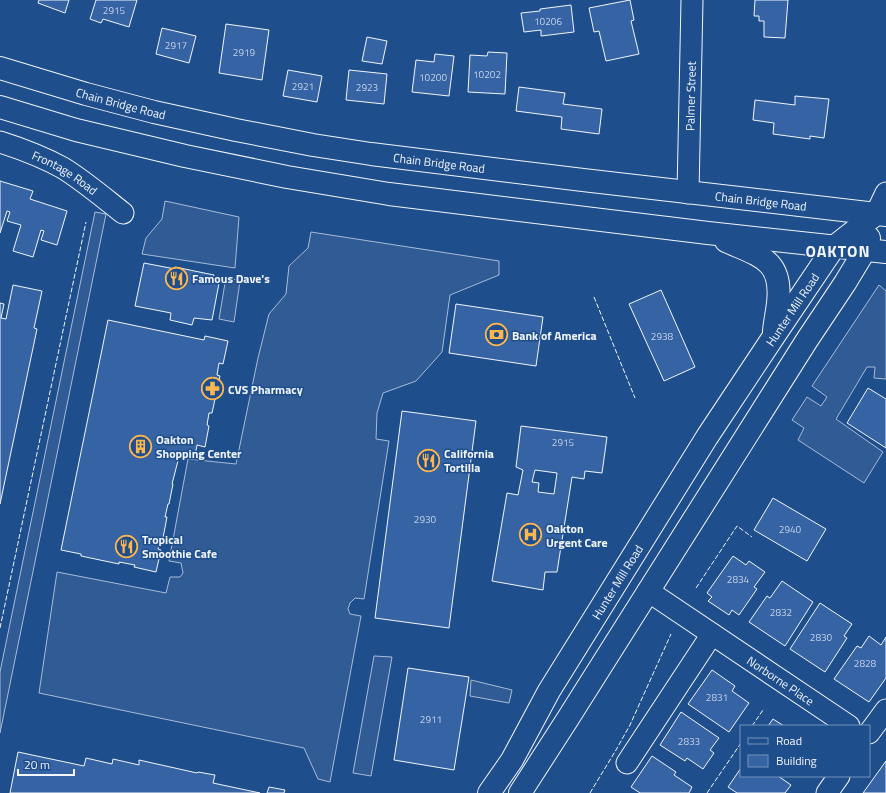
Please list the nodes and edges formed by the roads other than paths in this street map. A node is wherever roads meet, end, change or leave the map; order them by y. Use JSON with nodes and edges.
{"nodes":[{"id":1,"x":692,"y":0,"type":"edge"},
{"id":2,"x":0,"y":68,"type":"edge"},
{"id":3,"x":0,"y":107,"type":"edge"},
{"id":4,"x":0,"y":142,"type":"edge"},
{"id":5,"x":688,"y":193,"type":"junction"},
{"id":6,"x":886,"y":193,"type":"edge"},
{"id":7,"x":123,"y":213,"type":"dead end"},
{"id":8,"x":881,"y":214,"type":"edge"},
{"id":9,"x":708,"y":233,"type":"junction"},
{"id":10,"x":834,"y":247,"type":"junction"},
{"id":11,"x":876,"y":251,"type":"edge"},
{"id":12,"x":774,"y":336,"type":"junction"},
{"id":13,"x":648,"y":591,"type":"junction"},
{"id":14,"x":712,"y":634,"type":"junction"},
{"id":15,"x":886,"y":710,"type":"edge"},
{"id":16,"x":848,"y":725,"type":"edge"},
{"id":17,"x":870,"y":732,"type":"edge"},
{"id":18,"x":627,"y":763,"type":"dead end"},
{"id":19,"x":838,"y":777,"type":"edge"},
{"id":20,"x":489,"y":793,"type":"edge"},
{"id":21,"x":520,"y":793,"type":"edge"},
{"id":22,"x":827,"y":793,"type":"edge"}],
"edges":[{"from":1,"to":5,"type":"street","name":"Palmer Street"},
{"from":2,"to":5,"type":"main road","name":"Chain Bridge Road"},
{"from":3,"to":9,"type":"main road"},
{"from":4,"to":7,"type":"street","name":"Frontage Road"},
{"from":5,"to":8,"type":"main road","name":"Chain Bridge Road"},
{"from":6,"to":8,"type":"street"},
{"from":8,"to":10,"type":"main road","name":"Hunter Mill Road"},
{"from":8,"to":11,"type":"main road"},
{"from":9,"to":10,"type":"main road"},
{"from":9,"to":12,"type":"main road"},
{"from":10,"to":11,"type":"main road"},
{"from":10,"to":12,"type":"main road","name":"Hunter Mill Road"},
{"from":11,"to":13,"type":"main road"},
{"from":12,"to":20,"type":"main road","name":"Hunter Mill Road"},
{"from":13,"to":14,"type":"street","name":"Norborne Place"},
{"from":13,"to":21,"type":"main road"},
{"from":14,"to":16,"type":"street","name":"Norborne Place"},
{"from":14,"to":18,"type":"street"},
{"from":15,"to":17,"type":"street"},
{"from":19,"to":22,"type":"street"}]}
